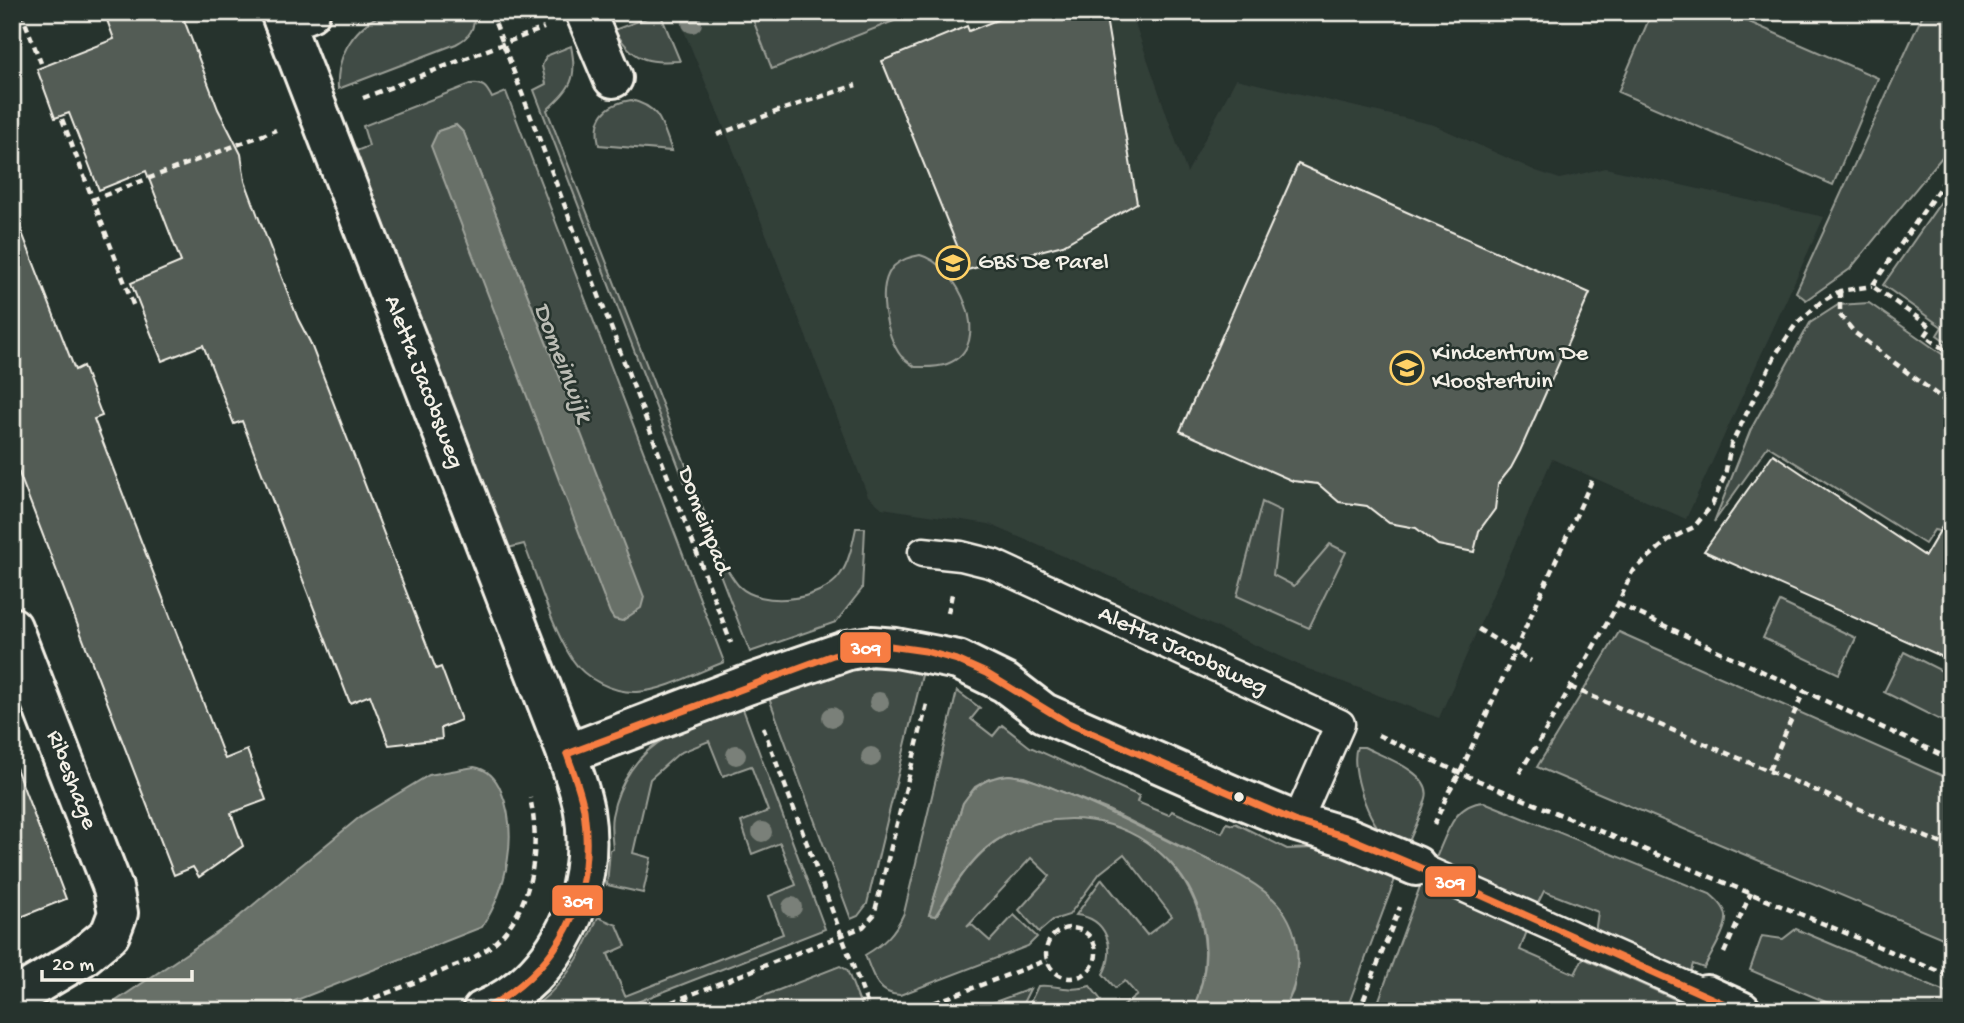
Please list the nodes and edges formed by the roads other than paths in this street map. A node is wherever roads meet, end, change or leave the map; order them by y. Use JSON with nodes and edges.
{"nodes":[{"id":1,"x":585,"y":12,"type":"edge"},
{"id":2,"x":291,"y":16,"type":"edge"},
{"id":3,"x":612,"y":78,"type":"dead end"},
{"id":4,"x":923,"y":552,"type":"dead end"},
{"id":5,"x":12,"y":627,"type":"edge"},
{"id":6,"x":567,"y":754,"type":"junction"},
{"id":7,"x":1297,"y":822,"type":"junction"},
{"id":8,"x":1416,"y":866,"type":"joint"},
{"id":9,"x":12,"y":999,"type":"edge"},
{"id":10,"x":1703,"y":1003,"type":"edge"},
{"id":11,"x":482,"y":1011,"type":"edge"},
{"id":12,"x":1741,"y":1011,"type":"edge"}],
"edges":[{"from":1,"to":3,"type":"street"},
{"from":2,"to":6,"type":"street","name":"Aletta Jacobsweg"},
{"from":4,"to":7,"type":"lane","name":"Aletta Jacobsweg"},
{"from":5,"to":9,"type":"street","name":"Ribeshage"},
{"from":6,"to":7,"type":"street"},
{"from":6,"to":11,"type":"street","name":"Aletta Jacobsweg"},
{"from":7,"to":8,"type":"street"},
{"from":8,"to":10,"type":"lane"},
{"from":10,"to":12,"type":"street"}]}
